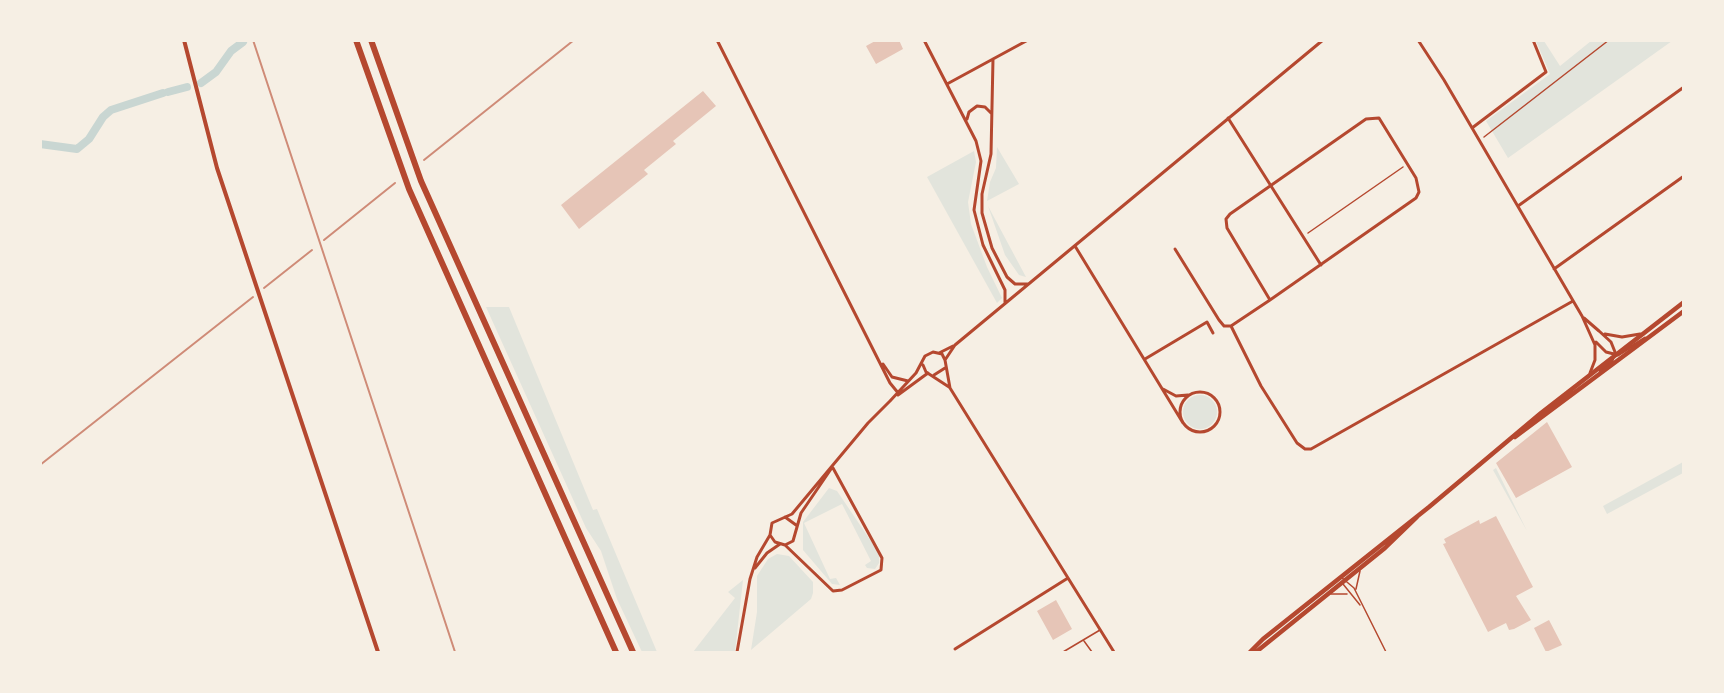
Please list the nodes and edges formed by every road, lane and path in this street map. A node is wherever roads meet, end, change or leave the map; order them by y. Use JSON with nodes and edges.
{"nodes":[{"id":1,"x":184,"y":40,"type":"edge"},
{"id":2,"x":356,"y":40,"type":"edge"},
{"id":3,"x":371,"y":40,"type":"edge"},
{"id":4,"x":717,"y":40,"type":"edge"},
{"id":5,"x":924,"y":40,"type":"edge"},
{"id":6,"x":1028,"y":40,"type":"edge"},
{"id":7,"x":1323,"y":40,"type":"edge"},
{"id":8,"x":1418,"y":40,"type":"edge"},
{"id":9,"x":1533,"y":40,"type":"edge"},
{"id":10,"x":1609,"y":40,"type":"edge"},
{"id":11,"x":993,"y":59,"type":"junction"},
{"id":12,"x":947,"y":84,"type":"junction"},
{"id":13,"x":1683,"y":87,"type":"edge"},
{"id":14,"x":992,"y":115,"type":"junction"},
{"id":15,"x":1228,"y":118,"type":"junction"},
{"id":16,"x":967,"y":119,"type":"junction"},
{"id":17,"x":1472,"y":128,"type":"junction"},
{"id":18,"x":1479,"y":140,"type":"junction"},
{"id":19,"x":1407,"y":163,"type":"junction"},
{"id":20,"x":1683,"y":176,"type":"edge"},
{"id":21,"x":1270,"y":186,"type":"junction"},
{"id":22,"x":1518,"y":206,"type":"junction"},
{"id":23,"x":1303,"y":237,"type":"junction"},
{"id":24,"x":1075,"y":246,"type":"junction"},
{"id":25,"x":1175,"y":249,"type":"dead end"},
{"id":26,"x":1321,"y":265,"type":"junction"},
{"id":27,"x":1554,"y":269,"type":"junction"},
{"id":28,"x":1032,"y":282,"type":"junction"},
{"id":29,"x":1270,"y":300,"type":"junction"},
{"id":30,"x":1574,"y":301,"type":"junction"},
{"id":31,"x":1683,"y":302,"type":"edge"},
{"id":32,"x":1003,"y":306,"type":"junction"},
{"id":33,"x":1683,"y":311,"type":"edge"},
{"id":34,"x":1582,"y":316,"type":"junction"},
{"id":35,"x":1231,"y":326,"type":"junction"},
{"id":36,"x":1598,"y":330,"type":"junction"},
{"id":37,"x":1643,"y":332,"type":"junction"},
{"id":38,"x":1214,"y":333,"type":"dead end"},
{"id":39,"x":1656,"y":333,"type":"junction"},
{"id":40,"x":1592,"y":336,"type":"junction"},
{"id":41,"x":955,"y":345,"type":"junction"},
{"id":42,"x":939,"y":352,"type":"junction"},
{"id":43,"x":1614,"y":354,"type":"junction"},
{"id":44,"x":876,"y":355,"type":"junction"},
{"id":45,"x":1145,"y":359,"type":"junction"},
{"id":46,"x":945,"y":360,"type":"junction"},
{"id":47,"x":922,"y":364,"type":"junction"},
{"id":48,"x":945,"y":368,"type":"junction"},
{"id":49,"x":930,"y":374,"type":"junction"},
{"id":50,"x":1587,"y":375,"type":"junction"},
{"id":51,"x":908,"y":381,"type":"junction"},
{"id":52,"x":950,"y":388,"type":"junction"},
{"id":53,"x":1162,"y":388,"type":"junction"},
{"id":54,"x":898,"y":393,"type":"junction"},
{"id":55,"x":1190,"y":394,"type":"junction"},
{"id":56,"x":1571,"y":398,"type":"junction"},
{"id":57,"x":1183,"y":423,"type":"junction"},
{"id":58,"x":1510,"y":441,"type":"junction"},
{"id":59,"x":832,"y":468,"type":"junction"},
{"id":60,"x":1423,"y":512,"type":"junction"},
{"id":61,"x":783,"y":517,"type":"junction"},
{"id":62,"x":797,"y":528,"type":"junction"},
{"id":63,"x":770,"y":536,"type":"junction"},
{"id":64,"x":782,"y":545,"type":"junction"},
{"id":65,"x":1366,"y":563,"type":"junction"},
{"id":66,"x":752,"y":572,"type":"junction"},
{"id":67,"x":1068,"y":578,"type":"junction"},
{"id":68,"x":1344,"y":578,"type":"junction"},
{"id":69,"x":1357,"y":593,"type":"junction"},
{"id":70,"x":1352,"y":597,"type":"junction"},
{"id":71,"x":1323,"y":598,"type":"junction"},
{"id":72,"x":1361,"y":606,"type":"junction"},
{"id":73,"x":1101,"y":630,"type":"junction"},
{"id":74,"x":1084,"y":640,"type":"junction"},
{"id":75,"x":955,"y":650,"type":"dead end"},
{"id":76,"x":378,"y":652,"type":"edge"},
{"id":77,"x":616,"y":652,"type":"edge"},
{"id":78,"x":633,"y":652,"type":"edge"},
{"id":79,"x":737,"y":652,"type":"edge"},
{"id":80,"x":1062,"y":652,"type":"edge"},
{"id":81,"x":1092,"y":652,"type":"edge"},
{"id":82,"x":1114,"y":652,"type":"edge"},
{"id":83,"x":1250,"y":652,"type":"edge"},
{"id":84,"x":1256,"y":652,"type":"edge"},
{"id":85,"x":1386,"y":652,"type":"edge"}],
"edges":[{"from":1,"to":76,"type":"street"},
{"from":2,"to":77,"type":"highway"},
{"from":3,"to":78,"type":"highway"},
{"from":4,"to":44,"type":"street"},
{"from":5,"to":12,"type":"street"},
{"from":6,"to":11,"type":"street"},
{"from":7,"to":15,"type":"street"},
{"from":8,"to":17,"type":"street"},
{"from":9,"to":17,"type":"street"},
{"from":10,"to":18,"type":"path"},
{"from":11,"to":12,"type":"street"},
{"from":11,"to":14,"type":"street"},
{"from":12,"to":16,"type":"street"},
{"from":13,"to":22,"type":"street"},
{"from":14,"to":16,"type":"street"},
{"from":14,"to":28,"type":"street"},
{"from":15,"to":21,"type":"street"},
{"from":15,"to":24,"type":"street"},
{"from":16,"to":32,"type":"street"},
{"from":17,"to":18,"type":"street"},
{"from":18,"to":22,"type":"street"},
{"from":19,"to":21,"type":"street"},
{"from":19,"to":23,"type":"path"},
{"from":19,"to":26,"type":"street"},
{"from":20,"to":27,"type":"street"},
{"from":21,"to":23,"type":"street"},
{"from":21,"to":29,"type":"street"},
{"from":22,"to":27,"type":"street"},
{"from":23,"to":26,"type":"street"},
{"from":24,"to":28,"type":"street"},
{"from":24,"to":45,"type":"street"},
{"from":25,"to":35,"type":"street"},
{"from":26,"to":29,"type":"street"},
{"from":27,"to":30,"type":"street"},
{"from":28,"to":32,"type":"street"},
{"from":29,"to":35,"type":"street"},
{"from":30,"to":34,"type":"street"},
{"from":30,"to":35,"type":"street"},
{"from":31,"to":37,"type":"main road"},
{"from":32,"to":41,"type":"street"},
{"from":33,"to":39,"type":"main road"},
{"from":34,"to":36,"type":"street"},
{"from":34,"to":40,"type":"street"},
{"from":36,"to":37,"type":"street"},
{"from":36,"to":43,"type":"street"},
{"from":37,"to":43,"type":"main road"},
{"from":38,"to":45,"type":"street"},
{"from":39,"to":43,"type":"street"},
{"from":39,"to":56,"type":"main road"},
{"from":40,"to":43,"type":"street"},
{"from":40,"to":50,"type":"street"},
{"from":41,"to":42,"type":"street"},
{"from":41,"to":46,"type":"street"},
{"from":42,"to":46,"type":"street"},
{"from":42,"to":47,"type":"street"},
{"from":43,"to":50,"type":"main road"},
{"from":43,"to":56,"type":"street"},
{"from":44,"to":51,"type":"street"},
{"from":44,"to":54,"type":"street"},
{"from":45,"to":53,"type":"street"},
{"from":46,"to":48,"type":"street"},
{"from":47,"to":49,"type":"street"},
{"from":47,"to":51,"type":"street"},
{"from":48,"to":49,"type":"street"},
{"from":48,"to":52,"type":"street"},
{"from":49,"to":52,"type":"street"},
{"from":49,"to":54,"type":"street"},
{"from":50,"to":58,"type":"main road"},
{"from":51,"to":54,"type":"street"},
{"from":52,"to":67,"type":"street"},
{"from":53,"to":55,"type":"street"},
{"from":53,"to":57,"type":"street"},
{"from":54,"to":59,"type":"street"},
{"from":55,"to":57,"type":"street"},
{"from":55,"to":57,"type":"street"},
{"from":56,"to":58,"type":"main road"},
{"from":58,"to":60,"type":"main road"},
{"from":59,"to":61,"type":"street"},
{"from":59,"to":62,"type":"street"},
{"from":59,"to":64,"type":"street"},
{"from":60,"to":65,"type":"main road"},
{"from":60,"to":68,"type":"main road"},
{"from":61,"to":62,"type":"street"},
{"from":61,"to":63,"type":"street"},
{"from":62,"to":64,"type":"street"},
{"from":63,"to":64,"type":"street"},
{"from":63,"to":66,"type":"street"},
{"from":64,"to":66,"type":"street"},
{"from":65,"to":68,"type":"main road"},
{"from":65,"to":69,"type":"lane"},
{"from":66,"to":79,"type":"street"},
{"from":67,"to":73,"type":"street"},
{"from":67,"to":75,"type":"street"},
{"from":68,"to":69,"type":"lane"},
{"from":68,"to":70,"type":"lane"},
{"from":68,"to":71,"type":"main road"},
{"from":68,"to":83,"type":"main road"},
{"from":69,"to":72,"type":"lane"},
{"from":70,"to":71,"type":"lane"},
{"from":70,"to":72,"type":"lane"},
{"from":71,"to":84,"type":"main road"},
{"from":72,"to":85,"type":"lane"},
{"from":73,"to":74,"type":"lane"},
{"from":73,"to":82,"type":"street"},
{"from":74,"to":80,"type":"lane"},
{"from":74,"to":81,"type":"lane"}]}
